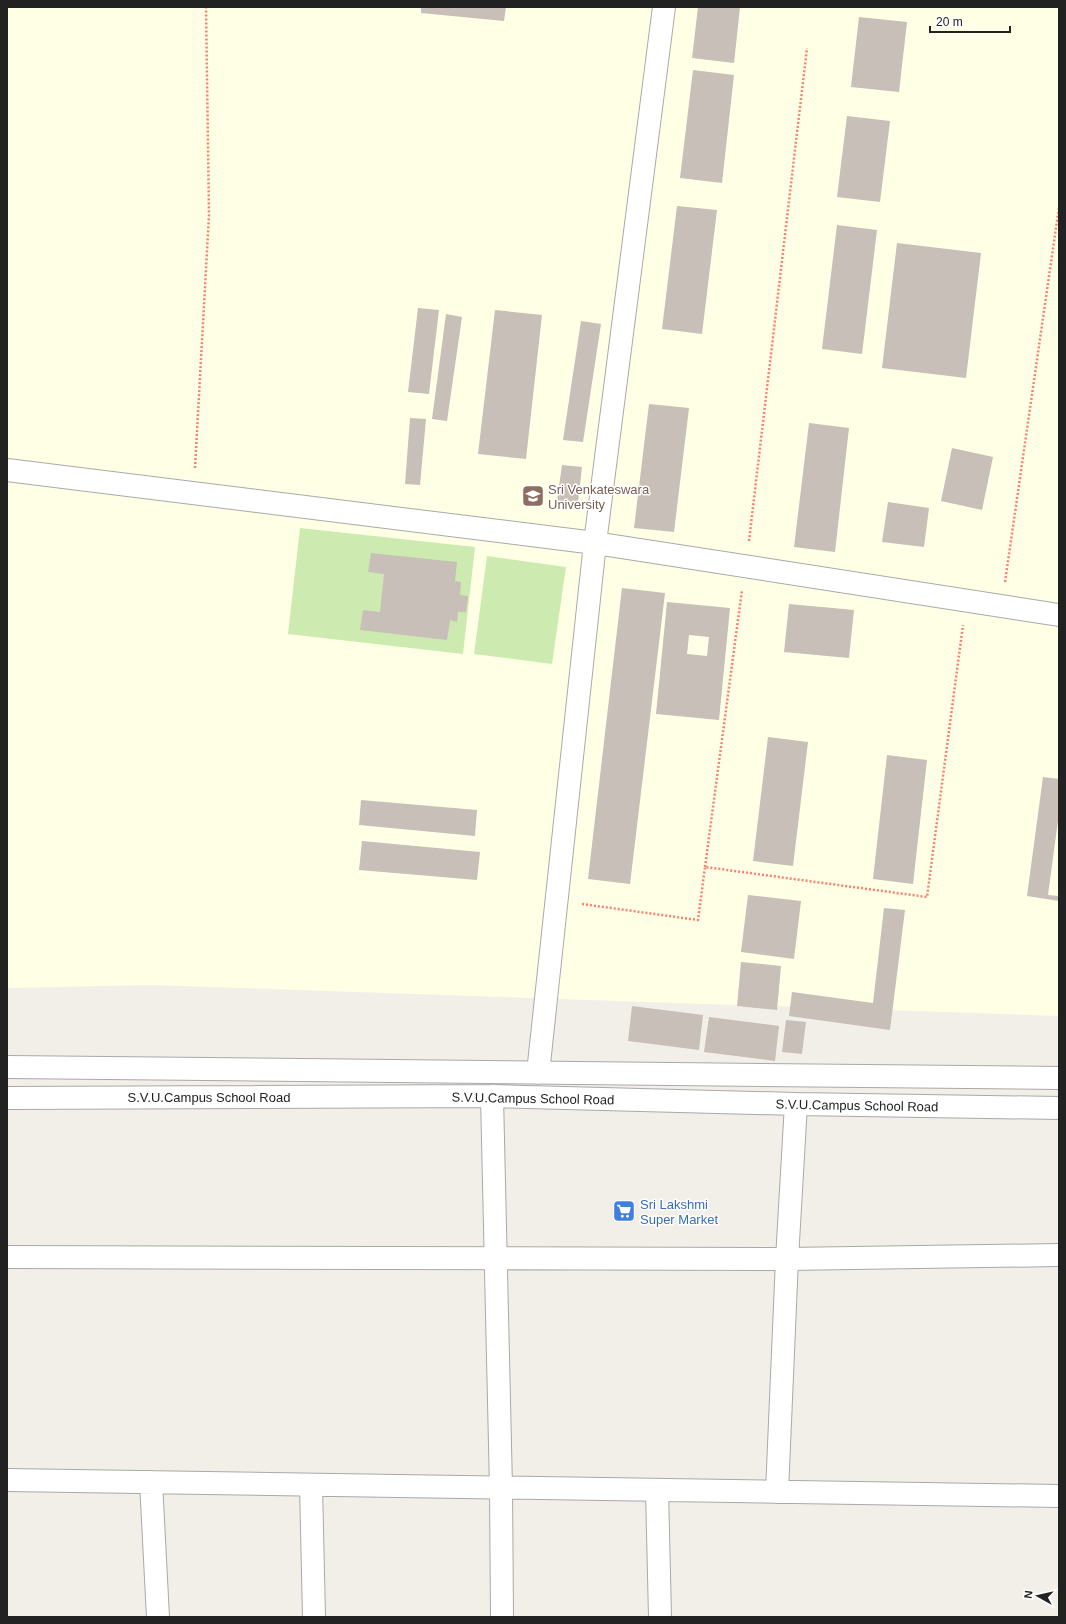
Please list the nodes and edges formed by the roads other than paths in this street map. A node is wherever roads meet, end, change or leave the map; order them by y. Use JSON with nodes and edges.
{"nodes":[{"id":1,"x":664,"y":7,"type":"edge"},
{"id":2,"x":7,"y":470,"type":"edge"},
{"id":3,"x":595,"y":543,"type":"junction"},
{"id":4,"x":1059,"y":615,"type":"edge"},
{"id":5,"x":7,"y":1067,"type":"edge"},
{"id":6,"x":538,"y":1073,"type":"junction"},
{"id":7,"x":1059,"y":1078,"type":"edge"},
{"id":8,"x":492,"y":1096,"type":"junction"},
{"id":9,"x":7,"y":1098,"type":"edge"},
{"id":10,"x":796,"y":1104,"type":"junction"},
{"id":11,"x":1059,"y":1108,"type":"edge"},
{"id":12,"x":1059,"y":1255,"type":"edge"},
{"id":13,"x":7,"y":1257,"type":"edge"},
{"id":14,"x":496,"y":1258,"type":"junction"},
{"id":15,"x":786,"y":1259,"type":"junction"},
{"id":16,"x":7,"y":1480,"type":"edge"},
{"id":17,"x":151,"y":1482,"type":"junction"},
{"id":18,"x":311,"y":1485,"type":"junction"},
{"id":19,"x":501,"y":1488,"type":"junction"},
{"id":20,"x":657,"y":1490,"type":"junction"},
{"id":21,"x":778,"y":1492,"type":"junction"},
{"id":22,"x":1059,"y":1496,"type":"edge"},
{"id":23,"x":158,"y":1617,"type":"edge"},
{"id":24,"x":314,"y":1617,"type":"edge"},
{"id":25,"x":502,"y":1617,"type":"edge"},
{"id":26,"x":660,"y":1617,"type":"edge"}],
"edges":[{"from":1,"to":3,"type":"street"},
{"from":2,"to":3,"type":"street"},
{"from":3,"to":4,"type":"street"},
{"from":3,"to":6,"type":"street"},
{"from":5,"to":6,"type":"street","name":"S.V.U.Campus School Road"},
{"from":6,"to":7,"type":"street","name":"S.V.U.Campus School Road"},
{"from":8,"to":9,"type":"street","name":"S.V.U.Campus School Road"},
{"from":8,"to":10,"type":"street","name":"S.V.U.Campus School Road"},
{"from":8,"to":14,"type":"street"},
{"from":10,"to":11,"type":"street","name":"S.V.U.Campus School Road"},
{"from":10,"to":15,"type":"street"},
{"from":12,"to":15,"type":"street"},
{"from":13,"to":14,"type":"street"},
{"from":14,"to":15,"type":"street"},
{"from":14,"to":19,"type":"street"},
{"from":15,"to":21,"type":"street"},
{"from":16,"to":17,"type":"street"},
{"from":17,"to":18,"type":"street"},
{"from":17,"to":23,"type":"street"},
{"from":18,"to":19,"type":"street"},
{"from":18,"to":24,"type":"street"},
{"from":19,"to":20,"type":"street"},
{"from":19,"to":25,"type":"street"},
{"from":20,"to":21,"type":"street"},
{"from":20,"to":26,"type":"street"},
{"from":21,"to":22,"type":"street"}]}
